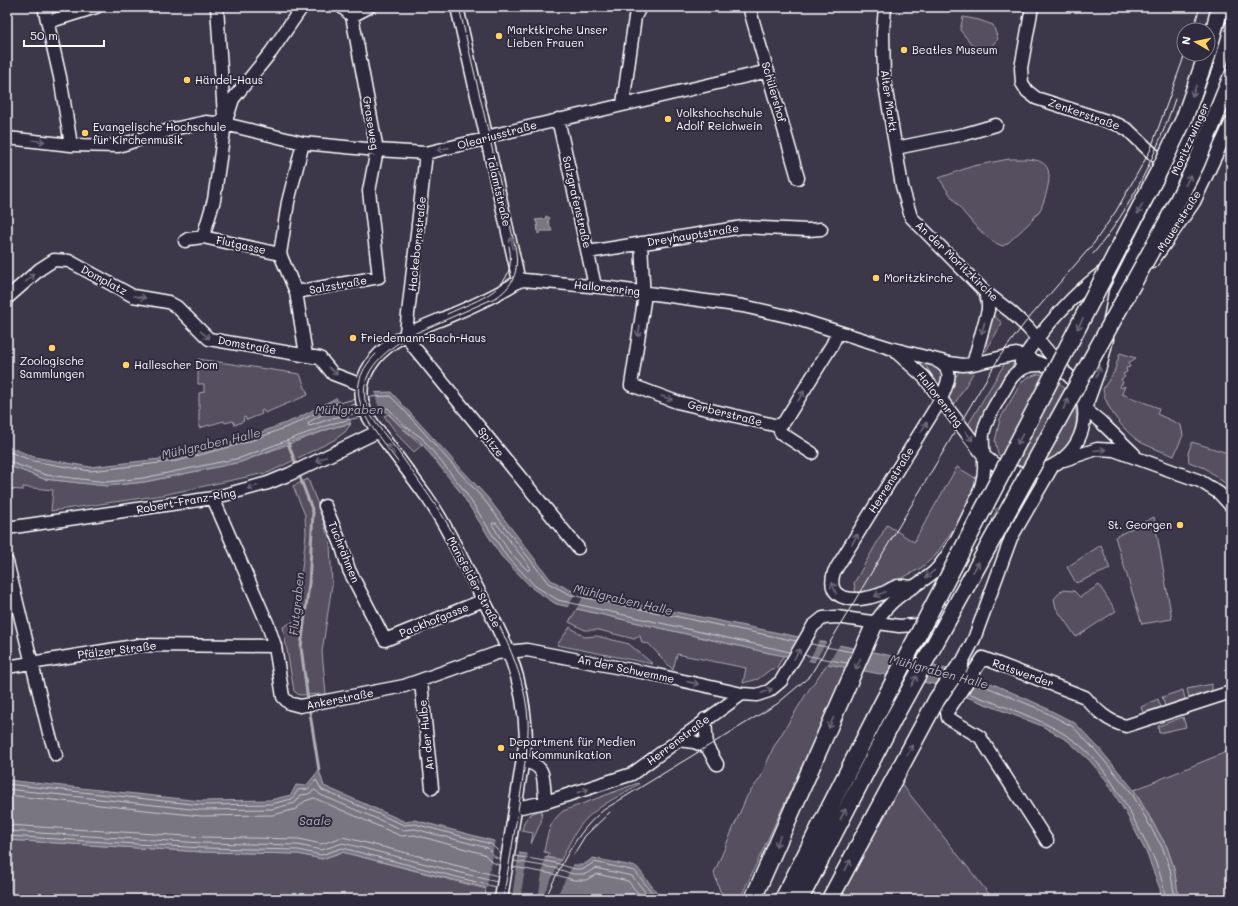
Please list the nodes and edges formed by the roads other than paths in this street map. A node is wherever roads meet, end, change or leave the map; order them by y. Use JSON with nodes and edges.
{"nodes":[{"id":1,"x":44,"y":7,"type":"edge"},
{"id":2,"x":96,"y":7,"type":"edge"},
{"id":3,"x":216,"y":7,"type":"edge"},
{"id":4,"x":302,"y":7,"type":"edge"},
{"id":5,"x":342,"y":7,"type":"edge"},
{"id":6,"x":369,"y":7,"type":"edge"},
{"id":7,"x":457,"y":7,"type":"edge"},
{"id":8,"x":640,"y":7,"type":"edge"},
{"id":9,"x":749,"y":7,"type":"edge"},
{"id":10,"x":885,"y":7,"type":"edge"},
{"id":11,"x":1032,"y":7,"type":"edge"},
{"id":12,"x":1220,"y":7,"type":"edge"},
{"id":13,"x":352,"y":16,"type":"junction"},
{"id":14,"x":48,"y":22,"type":"junction"},
{"id":15,"x":1216,"y":22,"type":"edge"},
{"id":16,"x":1231,"y":27,"type":"edge"},
{"id":17,"x":1205,"y":62,"type":"edge"},
{"id":18,"x":768,"y":71,"type":"junction"},
{"id":19,"x":1231,"y":78,"type":"edge"},
{"id":20,"x":623,"y":104,"type":"junction"},
{"id":21,"x":558,"y":119,"type":"junction"},
{"id":22,"x":1231,"y":123,"type":"edge"},
{"id":23,"x":225,"y":124,"type":"junction"},
{"id":24,"x":996,"y":125,"type":"dead end"},
{"id":25,"x":7,"y":138,"type":"edge"},
{"id":26,"x":487,"y":138,"type":"junction"},
{"id":27,"x":303,"y":143,"type":"junction"},
{"id":28,"x":71,"y":145,"type":"junction"},
{"id":29,"x":896,"y":148,"type":"junction"},
{"id":30,"x":377,"y":150,"type":"junction"},
{"id":31,"x":426,"y":153,"type":"junction"},
{"id":32,"x":1178,"y":166,"type":"junction"},
{"id":33,"x":798,"y":178,"type":"dead end"},
{"id":34,"x":821,"y":229,"type":"dead end"},
{"id":35,"x":203,"y":237,"type":"junction"},
{"id":36,"x":185,"y":241,"type":"dead end"},
{"id":37,"x":641,"y":243,"type":"junction"},
{"id":38,"x":1138,"y":247,"type":"junction"},
{"id":39,"x":588,"y":252,"type":"junction"},
{"id":40,"x":280,"y":254,"type":"junction"},
{"id":41,"x":380,"y":277,"type":"joint"},
{"id":42,"x":1121,"y":278,"type":"junction"},
{"id":43,"x":519,"y":281,"type":"junction"},
{"id":44,"x":595,"y":286,"type":"junction"},
{"id":45,"x":296,"y":292,"type":"junction"},
{"id":46,"x":643,"y":292,"type":"junction"},
{"id":47,"x":985,"y":292,"type":"junction"},
{"id":48,"x":7,"y":298,"type":"edge"},
{"id":49,"x":177,"y":308,"type":"joint"},
{"id":50,"x":838,"y":332,"type":"junction"},
{"id":51,"x":407,"y":334,"type":"junction"},
{"id":52,"x":1038,"y":339,"type":"junction"},
{"id":53,"x":890,"y":348,"type":"junction"},
{"id":54,"x":306,"y":355,"type":"junction"},
{"id":55,"x":1025,"y":356,"type":"junction"},
{"id":56,"x":936,"y":360,"type":"junction"},
{"id":57,"x":973,"y":364,"type":"junction"},
{"id":58,"x":1041,"y":364,"type":"junction"},
{"id":59,"x":1067,"y":375,"type":"junction"},
{"id":60,"x":1012,"y":377,"type":"junction"},
{"id":61,"x":362,"y":389,"type":"junction"},
{"id":62,"x":941,"y":399,"type":"junction"},
{"id":63,"x":1085,"y":409,"type":"junction"},
{"id":64,"x":778,"y":426,"type":"junction"},
{"id":65,"x":375,"y":427,"type":"junction"},
{"id":66,"x":812,"y":453,"type":"dead end"},
{"id":67,"x":984,"y":456,"type":"junction"},
{"id":68,"x":1141,"y":459,"type":"junction"},
{"id":69,"x":1063,"y":460,"type":"junction"},
{"id":70,"x":1052,"y":466,"type":"junction"},
{"id":71,"x":1017,"y":474,"type":"junction"},
{"id":72,"x":213,"y":498,"type":"junction"},
{"id":73,"x":325,"y":506,"type":"dead end"},
{"id":74,"x":1231,"y":506,"type":"edge"},
{"id":75,"x":7,"y":528,"type":"edge"},
{"id":76,"x":578,"y":548,"type":"dead end"},
{"id":77,"x":7,"y":562,"type":"edge"},
{"id":78,"x":914,"y":588,"type":"junction"},
{"id":79,"x":484,"y":600,"type":"junction"},
{"id":80,"x":875,"y":623,"type":"junction"},
{"id":81,"x":385,"y":640,"type":"joint"},
{"id":82,"x":275,"y":646,"type":"junction"},
{"id":83,"x":509,"y":650,"type":"junction"},
{"id":84,"x":32,"y":663,"type":"junction"},
{"id":85,"x":7,"y":667,"type":"edge"},
{"id":86,"x":967,"y":669,"type":"junction"},
{"id":87,"x":421,"y":682,"type":"junction"},
{"id":88,"x":1231,"y":692,"type":"edge"},
{"id":89,"x":742,"y":694,"type":"junction"},
{"id":90,"x":944,"y":701,"type":"junction"},
{"id":91,"x":705,"y":719,"type":"junction"},
{"id":92,"x":678,"y":740,"type":"junction"},
{"id":93,"x":707,"y":747,"type":"junction"},
{"id":94,"x":56,"y":755,"type":"dead end"},
{"id":95,"x":523,"y":761,"type":"junction"},
{"id":96,"x":717,"y":764,"type":"dead end"},
{"id":97,"x":432,"y":788,"type":"dead end"},
{"id":98,"x":546,"y":802,"type":"junction"},
{"id":99,"x":516,"y":808,"type":"junction"},
{"id":100,"x":1047,"y":841,"type":"dead end"},
{"id":101,"x":755,"y":893,"type":"edge"},
{"id":102,"x":501,"y":899,"type":"edge"},
{"id":103,"x":784,"y":899,"type":"edge"},
{"id":104,"x":800,"y":899,"type":"edge"},
{"id":105,"x":830,"y":899,"type":"edge"}],
"edges":[{"from":1,"to":14,"type":"street"},
{"from":2,"to":14,"type":"street"},
{"from":3,"to":23,"type":"street"},
{"from":4,"to":23,"type":"street"},
{"from":5,"to":13,"type":"street"},
{"from":6,"to":13,"type":"street"},
{"from":7,"to":26,"type":"street","name":"Talamtstraße"},
{"from":8,"to":20,"type":"street"},
{"from":9,"to":18,"type":"street","name":"Schülershof"},
{"from":10,"to":29,"type":"street","name":"Alter Markt"},
{"from":11,"to":32,"type":"street","name":"Zenkerstraße"},
{"from":12,"to":15,"type":"main road"},
{"from":13,"to":30,"type":"street","name":"Graseweg"},
{"from":14,"to":28,"type":"street"},
{"from":16,"to":32,"type":"street","name":"Moritzzwinger"},
{"from":17,"to":103,"type":"main road","one_way":true,"bridge":true},
{"from":18,"to":20,"type":"street","name":"Oleariusstraße"},
{"from":18,"to":33,"type":"street","name":"Schülershof"},
{"from":104,"to":19,"type":"main road","one_way":true,"bridge":true},
{"from":20,"to":21,"type":"street","name":"Oleariusstraße"},
{"from":21,"to":26,"type":"street","name":"Oleariusstraße"},
{"from":21,"to":39,"type":"street","name":"Salzgrafenstraße"},
{"from":22,"to":42,"type":"street","name":"Mauerstraße"},
{"from":23,"to":27,"type":"street","name":"Oleariusstraße"},
{"from":23,"to":28,"type":"street","name":"Oleariusstraße"},
{"from":23,"to":35,"type":"street"},
{"from":24,"to":29,"type":"street"},
{"from":25,"to":28,"type":"street","name":"Oleariusstraße","one_way":true},
{"from":26,"to":31,"type":"street","name":"Oleariusstraße","one_way":true},
{"from":43,"to":26,"type":"street","name":"Talamtstraße","one_way":true},
{"from":27,"to":30,"type":"street","name":"Oleariusstraße"},
{"from":27,"to":40,"type":"street"},
{"from":29,"to":47,"type":"street","name":"An der Moritzkirche"},
{"from":30,"to":31,"type":"street","name":"Oleariusstraße"},
{"from":30,"to":41,"type":"street","name":"Graseweg"},
{"from":31,"to":51,"type":"street","name":"Hackebornstraße"},
{"from":32,"to":38,"type":"street","name":"Moritzzwinger"},
{"from":34,"to":37,"type":"street","name":"Dreyhauptstraße"},
{"from":35,"to":36,"type":"street"},
{"from":35,"to":40,"type":"street","name":"Flutgasse"},
{"from":37,"to":39,"type":"street","name":"Dreyhauptstraße"},
{"from":37,"to":46,"type":"street"},
{"from":38,"to":42,"type":"street","name":"Moritzzwinger"},
{"from":38,"to":52,"type":"street","name":"Moritzzwinger"},
{"from":39,"to":44,"type":"street","name":"Salzgrafenstraße"},
{"from":40,"to":45,"type":"street"},
{"from":41,"to":45,"type":"street","name":"Salzstraße"},
{"from":63,"to":42,"type":"street","name":"Moritzzwinger","one_way":true},
{"from":43,"to":44,"type":"street","name":"Hallorenring"},
{"from":43,"to":51,"type":"street"},
{"from":44,"to":46,"type":"street","name":"Hallorenring"},
{"from":45,"to":54,"type":"street"},
{"from":46,"to":50,"type":"street","name":"Hallorenring"},
{"from":46,"to":64,"type":"street","name":"Gerberstraße","one_way":true},
{"from":47,"to":52,"type":"street","name":"An der Moritzkirche"},
{"from":47,"to":57,"type":"street","one_way":true},
{"from":48,"to":49,"type":"street","name":"Domplatz","one_way":true},
{"from":49,"to":54,"type":"street","name":"Domstraße","one_way":true},
{"from":50,"to":53,"type":"street","name":"Hallorenring"},
{"from":64,"to":50,"type":"street","one_way":true},
{"from":51,"to":61,"type":"street"},
{"from":51,"to":76,"type":"street","name":"Spitze"},
{"from":52,"to":55,"type":"street","name":"Moritzzwinger"},
{"from":52,"to":59,"type":"street","name":"An der Moritzkirche"},
{"from":53,"to":56,"type":"street","name":"Hallorenring"},
{"from":53,"to":62,"type":"street","name":"Hallorenring"},
{"from":54,"to":61,"type":"street","name":"Domstraße","one_way":true},
{"from":55,"to":57,"type":"street","name":"Hallorenring"},
{"from":55,"to":58,"type":"street"},
{"from":55,"to":60,"type":"street","name":"Moritzzwinger"},
{"from":56,"to":57,"type":"street","name":"Hallorenring"},
{"from":56,"to":62,"type":"street","name":"Herrenstraße"},
{"from":58,"to":59,"type":"street"},
{"from":58,"to":60,"type":"street"},
{"from":59,"to":63,"type":"street"},
{"from":60,"to":67,"type":"street"},
{"from":61,"to":65,"type":"street","name":"Mansfelder Straße"},
{"from":62,"to":67,"type":"street","name":"Hallorenring","one_way":true},
{"from":78,"to":62,"type":"street","name":"Herrenstraße","one_way":true},
{"from":63,"to":68,"type":"street"},
{"from":63,"to":69,"type":"street"},
{"from":64,"to":66,"type":"street","name":"Gerberstraße"},
{"from":65,"to":72,"type":"street","name":"Robert-Franz-Ring","one_way":true},
{"from":79,"to":65,"type":"street","name":"Mansfelder Straße","one_way":true},
{"from":67,"to":71,"type":"street"},
{"from":67,"to":78,"type":"street","one_way":true},
{"from":69,"to":68,"type":"street","one_way":true},
{"from":68,"to":74,"type":"street"},
{"from":69,"to":70,"type":"street"},
{"from":70,"to":71,"type":"street"},
{"from":70,"to":86,"type":"street"},
{"from":80,"to":71,"type":"street","one_way":true},
{"from":72,"to":75,"type":"street","name":"Robert-Franz-Ring"},
{"from":72,"to":82,"type":"street","name":"Ankerstraße"},
{"from":73,"to":81,"type":"street","name":"Tuchrähmen"},
{"from":77,"to":84,"type":"street"},
{"from":78,"to":80,"type":"street"},
{"from":79,"to":81,"type":"street","name":"Packhofgasse"},
{"from":79,"to":83,"type":"street","name":"Mansfelder Straße"},
{"from":89,"to":80,"type":"street","one_way":true},
{"from":80,"to":101,"type":"main road","one_way":true},
{"from":82,"to":84,"type":"street","name":"Pfälzer Straße"},
{"from":82,"to":87,"type":"street","name":"Ankerstraße"},
{"from":83,"to":87,"type":"street","name":"Ankerstraße"},
{"from":83,"to":89,"type":"street","name":"An der Schwemme","one_way":true},
{"from":83,"to":95,"type":"street","name":"Mansfelder Straße"},
{"from":84,"to":85,"type":"street","name":"Pfälzer Straße"},
{"from":84,"to":94,"type":"street"},
{"from":86,"to":88,"type":"street","name":"Ratswerder"},
{"from":86,"to":90,"type":"main road"},
{"from":87,"to":97,"type":"street","name":"An der Hulbe"},
{"from":89,"to":91,"type":"street","name":"Herrenstraße"},
{"from":90,"to":100,"type":"street"},
{"from":105,"to":90,"type":"main road","one_way":true},
{"from":91,"to":92,"type":"street","name":"Herrenstraße"},
{"from":91,"to":93,"type":"street"},
{"from":92,"to":93,"type":"street"},
{"from":98,"to":92,"type":"street","name":"Herrenstraße","one_way":true},
{"from":93,"to":96,"type":"street"},
{"from":95,"to":98,"type":"street"},
{"from":95,"to":99,"type":"street","name":"Mansfelder Straße"},
{"from":98,"to":99,"type":"street","name":"Herrenstraße"},
{"from":99,"to":102,"type":"street","name":"Mansfelder Straße"}]}
